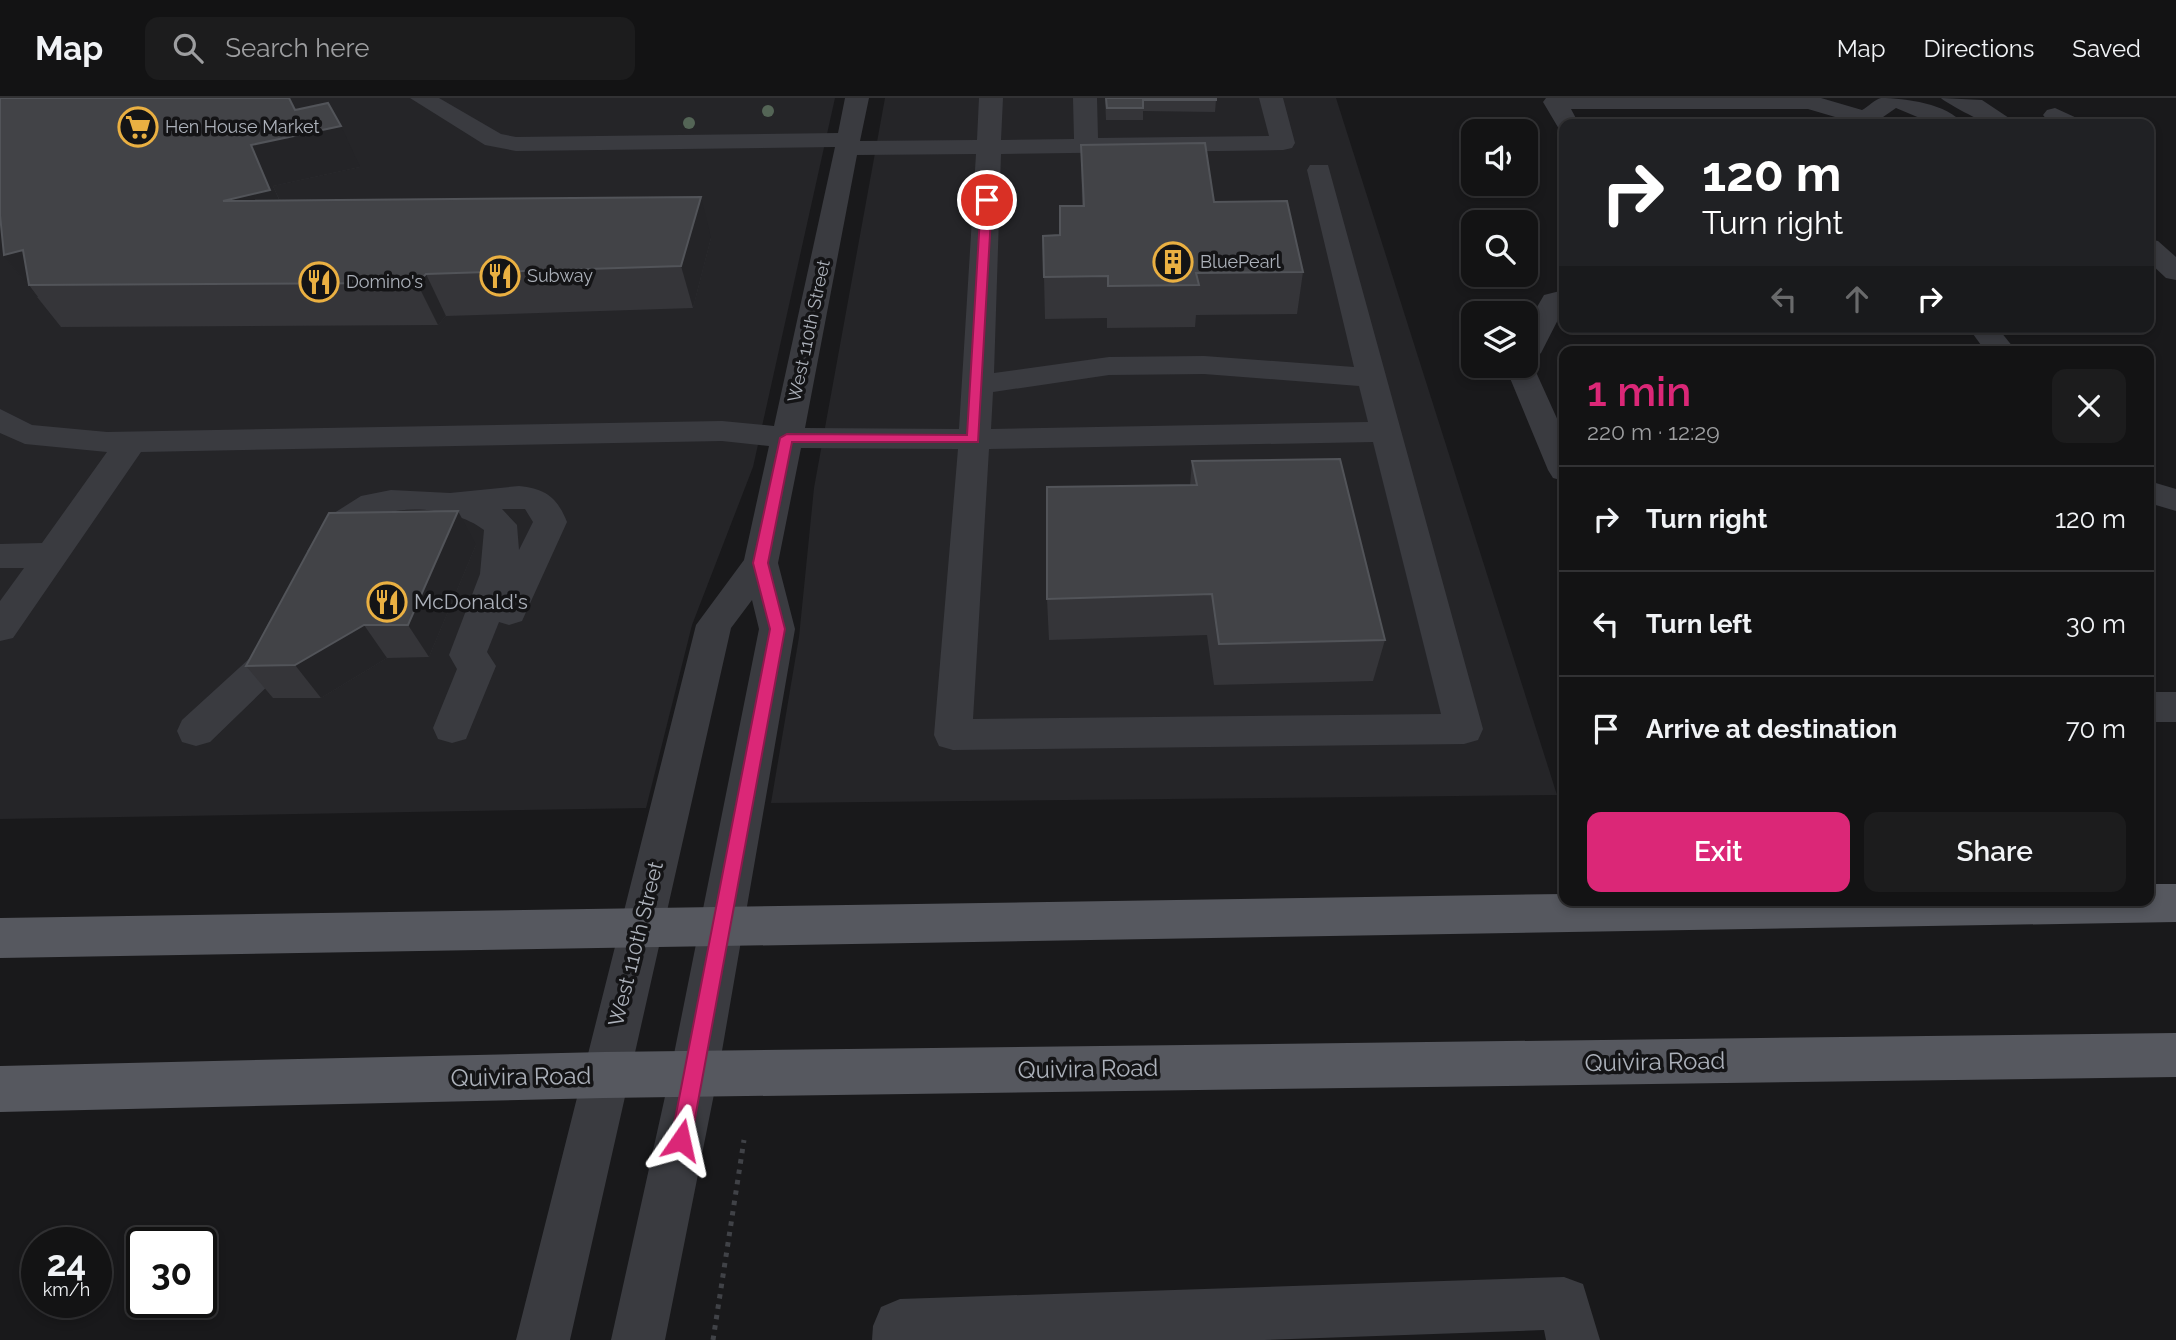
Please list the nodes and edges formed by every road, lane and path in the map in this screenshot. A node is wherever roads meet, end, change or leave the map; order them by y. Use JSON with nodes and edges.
{"nodes":[{"id":1,"x":422,"y":98,"type":"edge"},
{"id":2,"x":857,"y":98,"type":"edge"},
{"id":3,"x":991,"y":98,"type":"edge"},
{"id":4,"x":1085,"y":98,"type":"edge"},
{"id":5,"x":1271,"y":98,"type":"edge"},
{"id":6,"x":1953,"y":98,"type":"edge"},
{"id":7,"x":1894,"y":99,"type":"edge"},
{"id":8,"x":1564,"y":119,"type":"edge"},
{"id":9,"x":1855,"y":119,"type":"edge"},
{"id":10,"x":1863,"y":119,"type":"edge"},
{"id":11,"x":1942,"y":119,"type":"edge"},
{"id":12,"x":1997,"y":119,"type":"edge"},
{"id":13,"x":847,"y":144,"type":"junction"},
{"id":14,"x":1086,"y":146,"type":"junction"},
{"id":15,"x":989,"y":147,"type":"junction"},
{"id":16,"x":1318,"y":170,"type":"dead end"},
{"id":17,"x":2154,"y":252,"type":"edge"},
{"id":18,"x":2176,"y":272,"type":"edge"},
{"id":19,"x":1559,"y":300,"type":"edge"},
{"id":20,"x":1538,"y":331,"type":"edge"},
{"id":21,"x":1372,"y":378,"type":"junction"},
{"id":22,"x":1525,"y":378,"type":"edge"},
{"id":23,"x":978,"y":385,"type":"junction"},
{"id":24,"x":0,"y":419,"type":"edge"},
{"id":25,"x":1386,"y":432,"type":"junction"},
{"id":26,"x":787,"y":438,"type":"junction"},
{"id":27,"x":974,"y":439,"type":"junction"},
{"id":28,"x":132,"y":441,"type":"junction"},
{"id":29,"x":1559,"y":458,"type":"edge"},
{"id":30,"x":2154,"y":493,"type":"edge"},
{"id":31,"x":2176,"y":500,"type":"edge"},
{"id":32,"x":443,"y":501,"type":"junction"},
{"id":33,"x":52,"y":555,"type":"junction"},
{"id":34,"x":0,"y":556,"type":"edge"},
{"id":35,"x":761,"y":563,"type":"junction"},
{"id":36,"x":0,"y":628,"type":"edge"},
{"id":37,"x":477,"y":666,"type":"junction"},
{"id":38,"x":2154,"y":707,"type":"edge"},
{"id":39,"x":2176,"y":707,"type":"edge"},
{"id":40,"x":452,"y":728,"type":"dead end"},
{"id":41,"x":196,"y":732,"type":"dead end"},
{"id":42,"x":2154,"y":903,"type":"edge"},
{"id":43,"x":2176,"y":903,"type":"edge"},
{"id":44,"x":1986,"y":906,"type":"edge"},
{"id":45,"x":721,"y":926,"type":"junction"},
{"id":46,"x":639,"y":928,"type":"junction"},
{"id":47,"x":0,"y":938,"type":"edge"},
{"id":48,"x":2176,"y":1055,"type":"edge"},
{"id":49,"x":694,"y":1074,"type":"junction"},
{"id":50,"x":604,"y":1075,"type":"junction"},
{"id":51,"x":0,"y":1089,"type":"edge"},
{"id":52,"x":744,"y":1140,"type":"dead end"},
{"id":53,"x":543,"y":1340,"type":"edge"},
{"id":54,"x":638,"y":1340,"type":"edge"},
{"id":55,"x":713,"y":1340,"type":"edge"},
{"id":56,"x":899,"y":1340,"type":"edge"},
{"id":57,"x":1573,"y":1340,"type":"edge"}],
"edges":[{"from":1,"to":13,"type":"street"},
{"from":2,"to":13,"type":"street","name":"West 110th Street"},
{"from":3,"to":15,"type":"street"},
{"from":4,"to":14,"type":"street"},
{"from":5,"to":14,"type":"street"},
{"from":6,"to":12,"type":"street"},
{"from":7,"to":10,"type":"street"},
{"from":7,"to":11,"type":"street"},
{"from":8,"to":9,"type":"street"},
{"from":13,"to":15,"type":"street"},
{"from":13,"to":26,"type":"street","name":"West 110th Street"},
{"from":14,"to":15,"type":"street"},
{"from":15,"to":23,"type":"street"},
{"from":16,"to":21,"type":"street"},
{"from":17,"to":18,"type":"street"},
{"from":19,"to":20,"type":"street"},
{"from":21,"to":23,"type":"street"},
{"from":21,"to":25,"type":"street"},
{"from":22,"to":29,"type":"street"},
{"from":23,"to":27,"type":"street"},
{"from":24,"to":28,"type":"street"},
{"from":25,"to":27,"type":"street"},
{"from":25,"to":27,"type":"street"},
{"from":26,"to":27,"type":"street"},
{"from":26,"to":28,"type":"street"},
{"from":26,"to":35,"type":"street","name":"West 110th Street"},
{"from":28,"to":33,"type":"street"},
{"from":30,"to":31,"type":"street"},
{"from":32,"to":37,"type":"street"},
{"from":32,"to":37,"type":"street"},
{"from":32,"to":41,"type":"street"},
{"from":33,"to":34,"type":"street"},
{"from":33,"to":36,"type":"street"},
{"from":35,"to":45,"type":"street","name":"West 110th Street"},
{"from":35,"to":46,"type":"street","name":"West 110th Street"},
{"from":37,"to":40,"type":"street"},
{"from":38,"to":39,"type":"street"},
{"from":42,"to":43,"type":"main road"},
{"from":44,"to":45,"type":"main road"},
{"from":45,"to":46,"type":"main road"},
{"from":45,"to":49,"type":"street","name":"West 110th Street"},
{"from":46,"to":47,"type":"main road"},
{"from":46,"to":50,"type":"street","name":"West 110th Street"},
{"from":48,"to":49,"type":"main road","name":"Quivira Road"},
{"from":49,"to":50,"type":"main road","name":"Quivira Road"},
{"from":49,"to":54,"type":"street","name":"West 110th Street"},
{"from":50,"to":51,"type":"main road","name":"Quivira Road"},
{"from":50,"to":53,"type":"street","name":"West 110th Street"},
{"from":52,"to":55,"type":"path"},
{"from":56,"to":57,"type":"street"}]}
